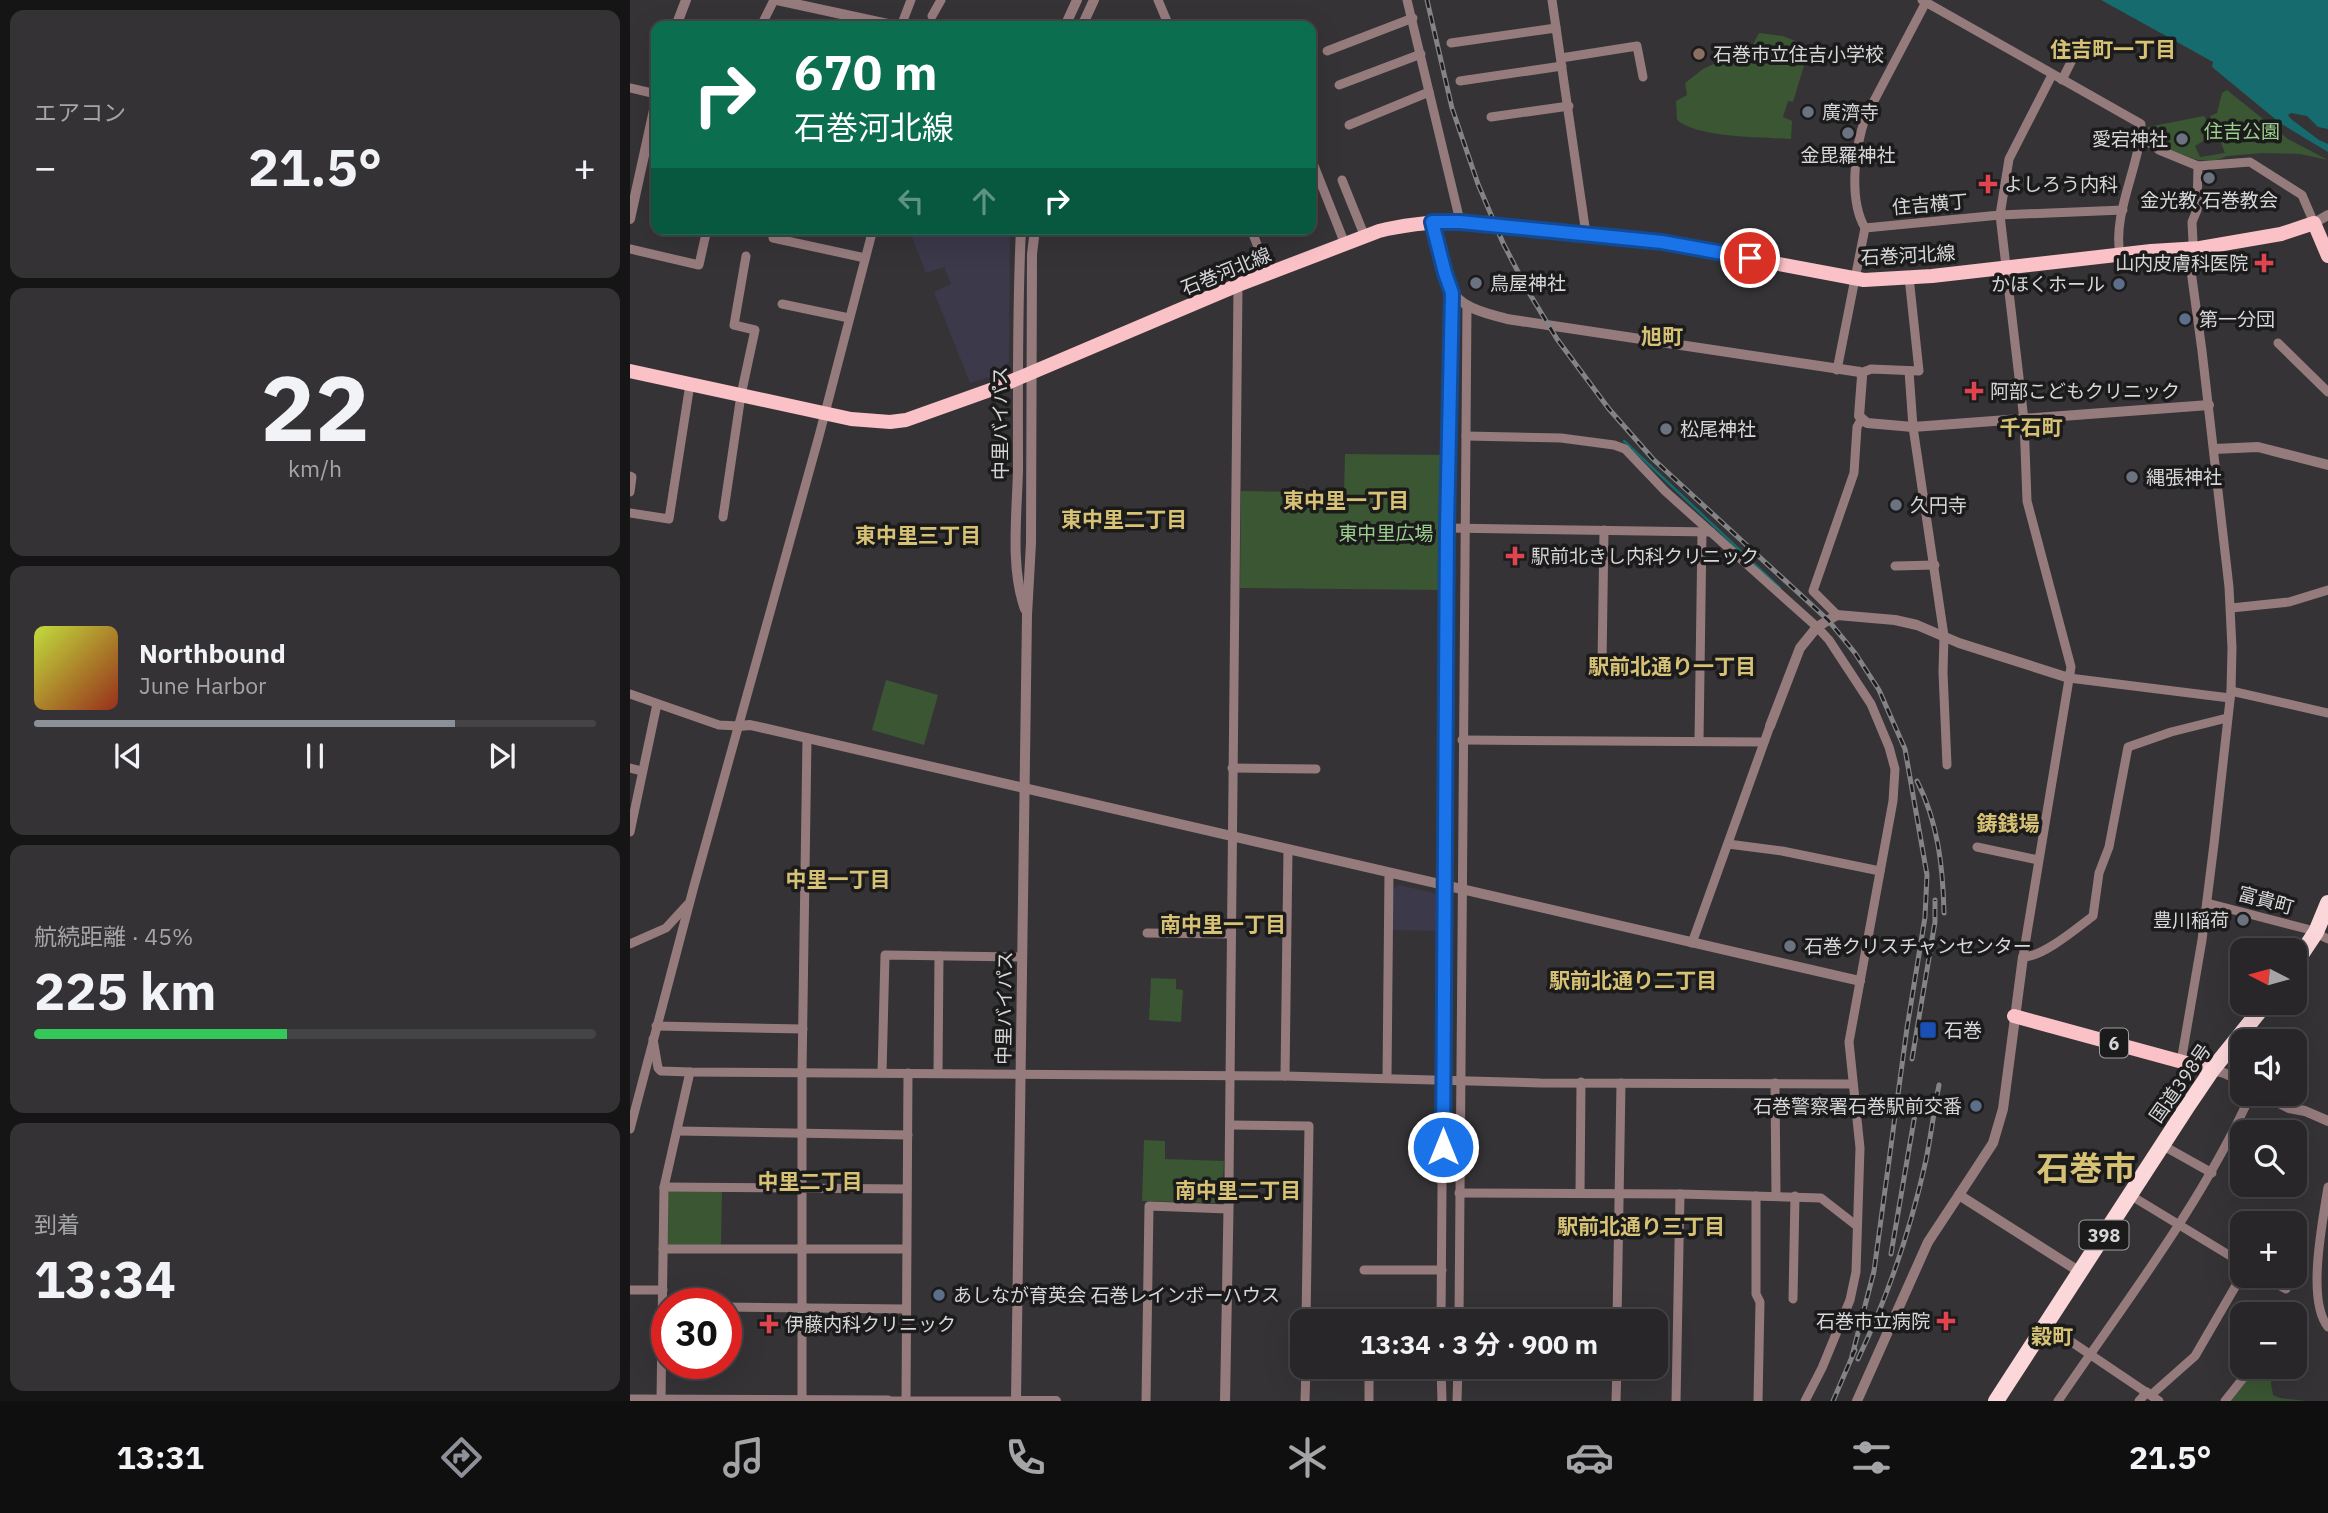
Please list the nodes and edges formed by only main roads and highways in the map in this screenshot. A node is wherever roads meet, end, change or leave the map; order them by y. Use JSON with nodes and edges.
{"nodes":[{"id":1,"x":2328,"y":256,"type":"edge"},
{"id":2,"x":630,"y":371,"type":"edge"},
{"id":3,"x":2328,"y":903,"type":"edge"},
{"id":4,"x":2322,"y":936,"type":"edge"},
{"id":5,"x":2307,"y":952,"type":"edge"},
{"id":6,"x":2257,"y":1015,"type":"edge"},
{"id":7,"x":2014,"y":1016,"type":"road end"},
{"id":8,"x":2213,"y":1070,"type":"junction"},
{"id":9,"x":1996,"y":1401,"type":"edge"}],
"edges":[{"from":1,"to":2,"type":"main road","name":"石巻河北線"},
{"from":3,"to":4,"type":"highway"},
{"from":4,"to":5,"type":"highway"},
{"from":6,"to":8,"type":"highway","name":"国道398号","number":"398"},
{"from":7,"to":8,"type":"main road","number":"6"},
{"from":8,"to":9,"type":"highway","name":"国道398号","number":"398"}]}
